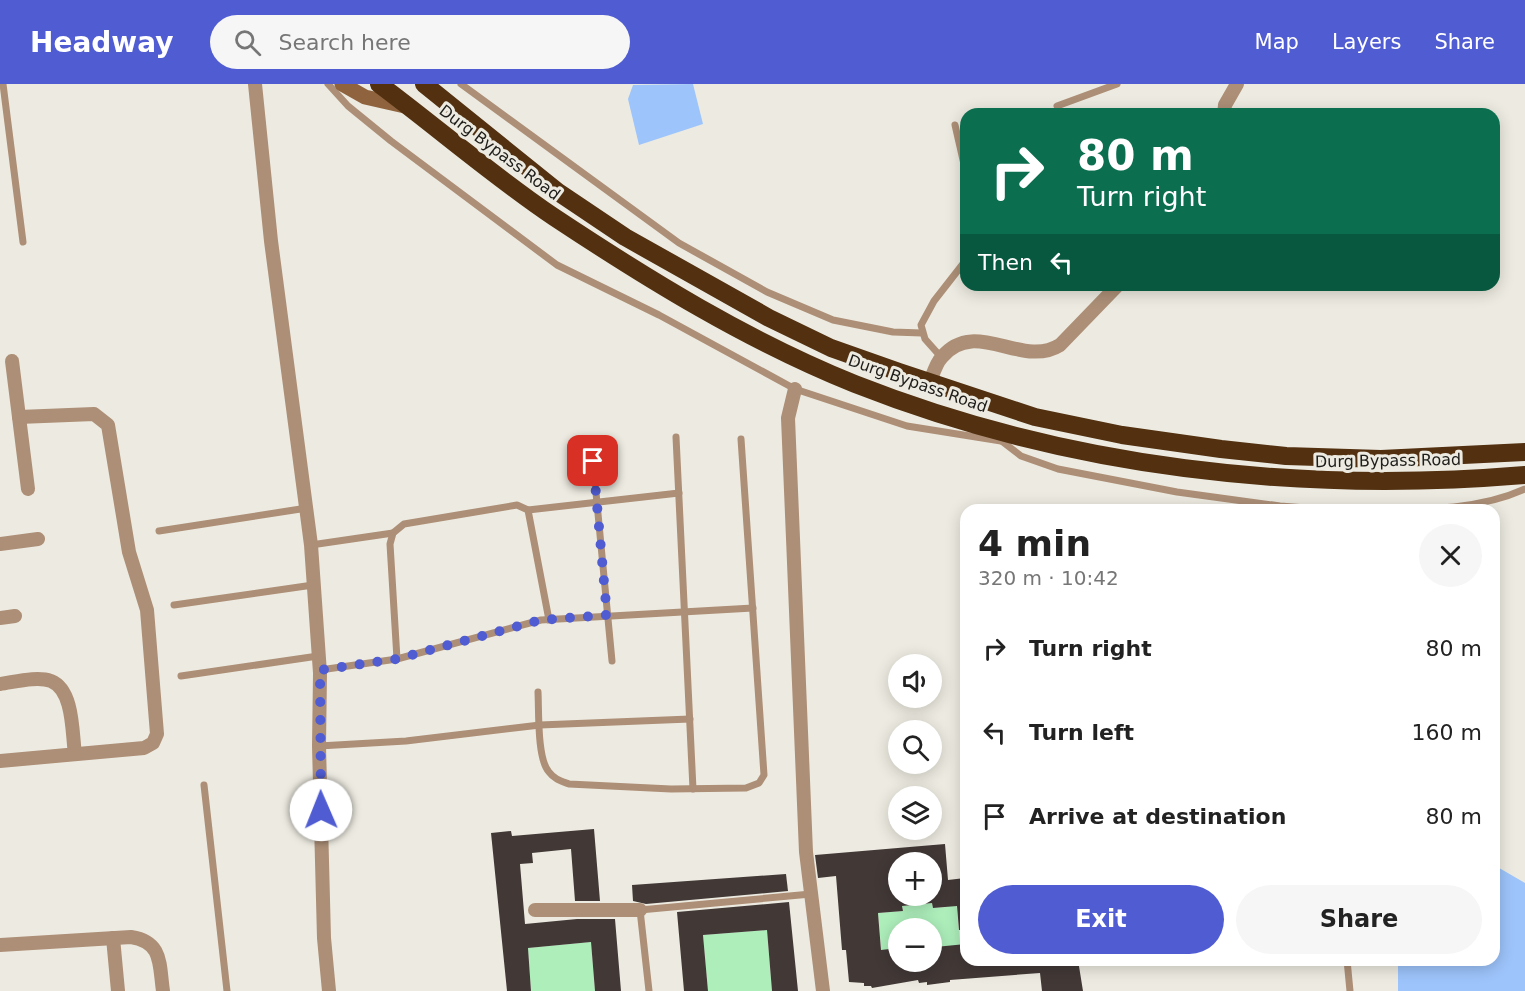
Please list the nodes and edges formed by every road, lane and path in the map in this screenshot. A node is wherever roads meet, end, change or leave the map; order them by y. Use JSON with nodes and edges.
{"nodes":[{"id":1,"x":3,"y":84,"type":"edge"},
{"id":2,"x":255,"y":84,"type":"edge"},
{"id":3,"x":328,"y":84,"type":"edge"},
{"id":4,"x":342,"y":84,"type":"edge"},
{"id":5,"x":379,"y":84,"type":"edge"},
{"id":6,"x":424,"y":84,"type":"edge"},
{"id":7,"x":460,"y":84,"type":"edge"},
{"id":8,"x":1117,"y":84,"type":"edge"},
{"id":9,"x":1237,"y":84,"type":"edge"},
{"id":10,"x":1057,"y":106,"type":"dead end"},
{"id":11,"x":411,"y":108,"type":"junction"},
{"id":12,"x":1225,"y":108,"type":"edge"},
{"id":13,"x":955,"y":124,"type":"dead end"},
{"id":14,"x":960,"y":146,"type":"edge"},
{"id":15,"x":23,"y":242,"type":"dead end"},
{"id":16,"x":960,"y":268,"type":"edge"},
{"id":17,"x":1112,"y":291,"type":"edge"},
{"id":18,"x":922,"y":333,"type":"junction"},
{"id":19,"x":941,"y":357,"type":"junction"},
{"id":20,"x":12,"y":361,"type":"dead end"},
{"id":21,"x":930,"y":382,"type":"junction"},
{"id":22,"x":795,"y":388,"type":"junction"},
{"id":23,"x":19,"y":417,"type":"junction"},
{"id":24,"x":996,"y":435,"type":"junction"},
{"id":25,"x":676,"y":437,"type":"dead end"},
{"id":26,"x":741,"y":439,"type":"dead end"},
{"id":27,"x":591,"y":440,"type":"dead end"},
{"id":28,"x":1525,"y":452,"type":"edge"},
{"id":29,"x":1525,"y":475,"type":"edge"},
{"id":30,"x":28,"y":489,"type":"dead end"},
{"id":31,"x":1525,"y":489,"type":"edge"},
{"id":32,"x":679,"y":493,"type":"junction"},
{"id":33,"x":597,"y":502,"type":"junction"},
{"id":34,"x":1265,"y":504,"type":"edge"},
{"id":35,"x":1476,"y":504,"type":"edge"},
{"id":36,"x":307,"y":508,"type":"junction"},
{"id":37,"x":528,"y":510,"type":"junction"},
{"id":38,"x":159,"y":531,"type":"dead end"},
{"id":39,"x":393,"y":533,"type":"junction"},
{"id":40,"x":38,"y":538,"type":"dead end"},
{"id":41,"x":0,"y":544,"type":"edge"},
{"id":42,"x":311,"y":545,"type":"junction"},
{"id":43,"x":313,"y":585,"type":"junction"},
{"id":44,"x":174,"y":605,"type":"dead end"},
{"id":45,"x":753,"y":608,"type":"junction"},
{"id":46,"x":685,"y":612,"type":"junction"},
{"id":47,"x":607,"y":615,"type":"junction"},
{"id":48,"x":15,"y":616,"type":"dead end"},
{"id":49,"x":0,"y":618,"type":"edge"},
{"id":50,"x":549,"y":620,"type":"junction"},
{"id":51,"x":397,"y":659,"type":"junction"},
{"id":52,"x":612,"y":661,"type":"dead end"},
{"id":53,"x":319,"y":663,"type":"junction"},
{"id":54,"x":182,"y":676,"type":"dead end"},
{"id":55,"x":0,"y":684,"type":"edge"},
{"id":56,"x":538,"y":692,"type":"dead end"},
{"id":57,"x":690,"y":719,"type":"junction"},
{"id":58,"x":540,"y":725,"type":"junction"},
{"id":59,"x":319,"y":746,"type":"junction"},
{"id":60,"x":75,"y":754,"type":"junction"},
{"id":61,"x":0,"y":761,"type":"edge"},
{"id":62,"x":204,"y":785,"type":"dead end"},
{"id":63,"x":693,"y":789,"type":"junction"},
{"id":64,"x":811,"y":894,"type":"junction"},
{"id":65,"x":535,"y":910,"type":"dead end"},
{"id":66,"x":640,"y":910,"type":"junction"},
{"id":67,"x":112,"y":938,"type":"junction"},
{"id":68,"x":0,"y":945,"type":"edge"},
{"id":69,"x":1348,"y":966,"type":"edge"},
{"id":70,"x":118,"y":991,"type":"edge"},
{"id":71,"x":163,"y":991,"type":"edge"},
{"id":72,"x":227,"y":991,"type":"edge"},
{"id":73,"x":329,"y":991,"type":"edge"},
{"id":74,"x":649,"y":991,"type":"edge"},
{"id":75,"x":823,"y":991,"type":"edge"},
{"id":76,"x":1350,"y":991,"type":"edge"}],
"edges":[{"from":1,"to":15,"type":"lane"},
{"from":2,"to":36,"type":"street"},
{"from":3,"to":22,"type":"lane"},
{"from":4,"to":11,"type":"street"},
{"from":5,"to":11,"type":"highway","name":"Durg Bypass Road"},
{"from":6,"to":21,"type":"highway","name":"Durg Bypass Road"},
{"from":7,"to":18,"type":"lane"},
{"from":8,"to":10,"type":"lane"},
{"from":9,"to":12,"type":"street"},
{"from":11,"to":24,"type":"highway","name":"Durg Bypass Road"},
{"from":13,"to":14,"type":"lane"},
{"from":16,"to":18,"type":"lane"},
{"from":17,"to":19,"type":"street"},
{"from":18,"to":19,"type":"lane"},
{"from":19,"to":21,"type":"street"},
{"from":20,"to":23,"type":"street"},
{"from":21,"to":28,"type":"highway","name":"Durg Bypass Road"},
{"from":22,"to":24,"type":"lane"},
{"from":22,"to":64,"type":"street"},
{"from":23,"to":30,"type":"street"},
{"from":23,"to":60,"type":"street"},
{"from":24,"to":29,"type":"highway","name":"Durg Bypass Road"},
{"from":24,"to":34,"type":"lane"},
{"from":25,"to":32,"type":"lane"},
{"from":26,"to":45,"type":"lane"},
{"from":27,"to":33,"type":"lane"},
{"from":31,"to":35,"type":"lane"},
{"from":32,"to":33,"type":"lane"},
{"from":32,"to":46,"type":"lane"},
{"from":33,"to":37,"type":"lane"},
{"from":33,"to":47,"type":"lane"},
{"from":36,"to":38,"type":"lane"},
{"from":36,"to":42,"type":"street"},
{"from":37,"to":39,"type":"lane"},
{"from":37,"to":50,"type":"lane"},
{"from":39,"to":42,"type":"lane"},
{"from":39,"to":51,"type":"lane"},
{"from":40,"to":41,"type":"street"},
{"from":42,"to":43,"type":"street"},
{"from":43,"to":44,"type":"lane"},
{"from":43,"to":53,"type":"street"},
{"from":45,"to":46,"type":"lane"},
{"from":45,"to":63,"type":"lane"},
{"from":46,"to":47,"type":"lane"},
{"from":46,"to":57,"type":"lane"},
{"from":47,"to":50,"type":"lane"},
{"from":47,"to":52,"type":"lane"},
{"from":48,"to":49,"type":"street"},
{"from":50,"to":51,"type":"lane"},
{"from":51,"to":53,"type":"lane"},
{"from":53,"to":54,"type":"lane"},
{"from":53,"to":59,"type":"street"},
{"from":55,"to":60,"type":"street"},
{"from":56,"to":58,"type":"lane"},
{"from":57,"to":58,"type":"lane"},
{"from":57,"to":63,"type":"lane"},
{"from":58,"to":59,"type":"lane"},
{"from":58,"to":63,"type":"lane"},
{"from":59,"to":73,"type":"street"},
{"from":60,"to":61,"type":"street"},
{"from":62,"to":72,"type":"lane"},
{"from":64,"to":66,"type":"lane"},
{"from":64,"to":75,"type":"street"},
{"from":65,"to":66,"type":"street"},
{"from":66,"to":74,"type":"lane"},
{"from":67,"to":68,"type":"street"},
{"from":67,"to":70,"type":"street"},
{"from":67,"to":71,"type":"street"},
{"from":69,"to":76,"type":"lane"}]}
